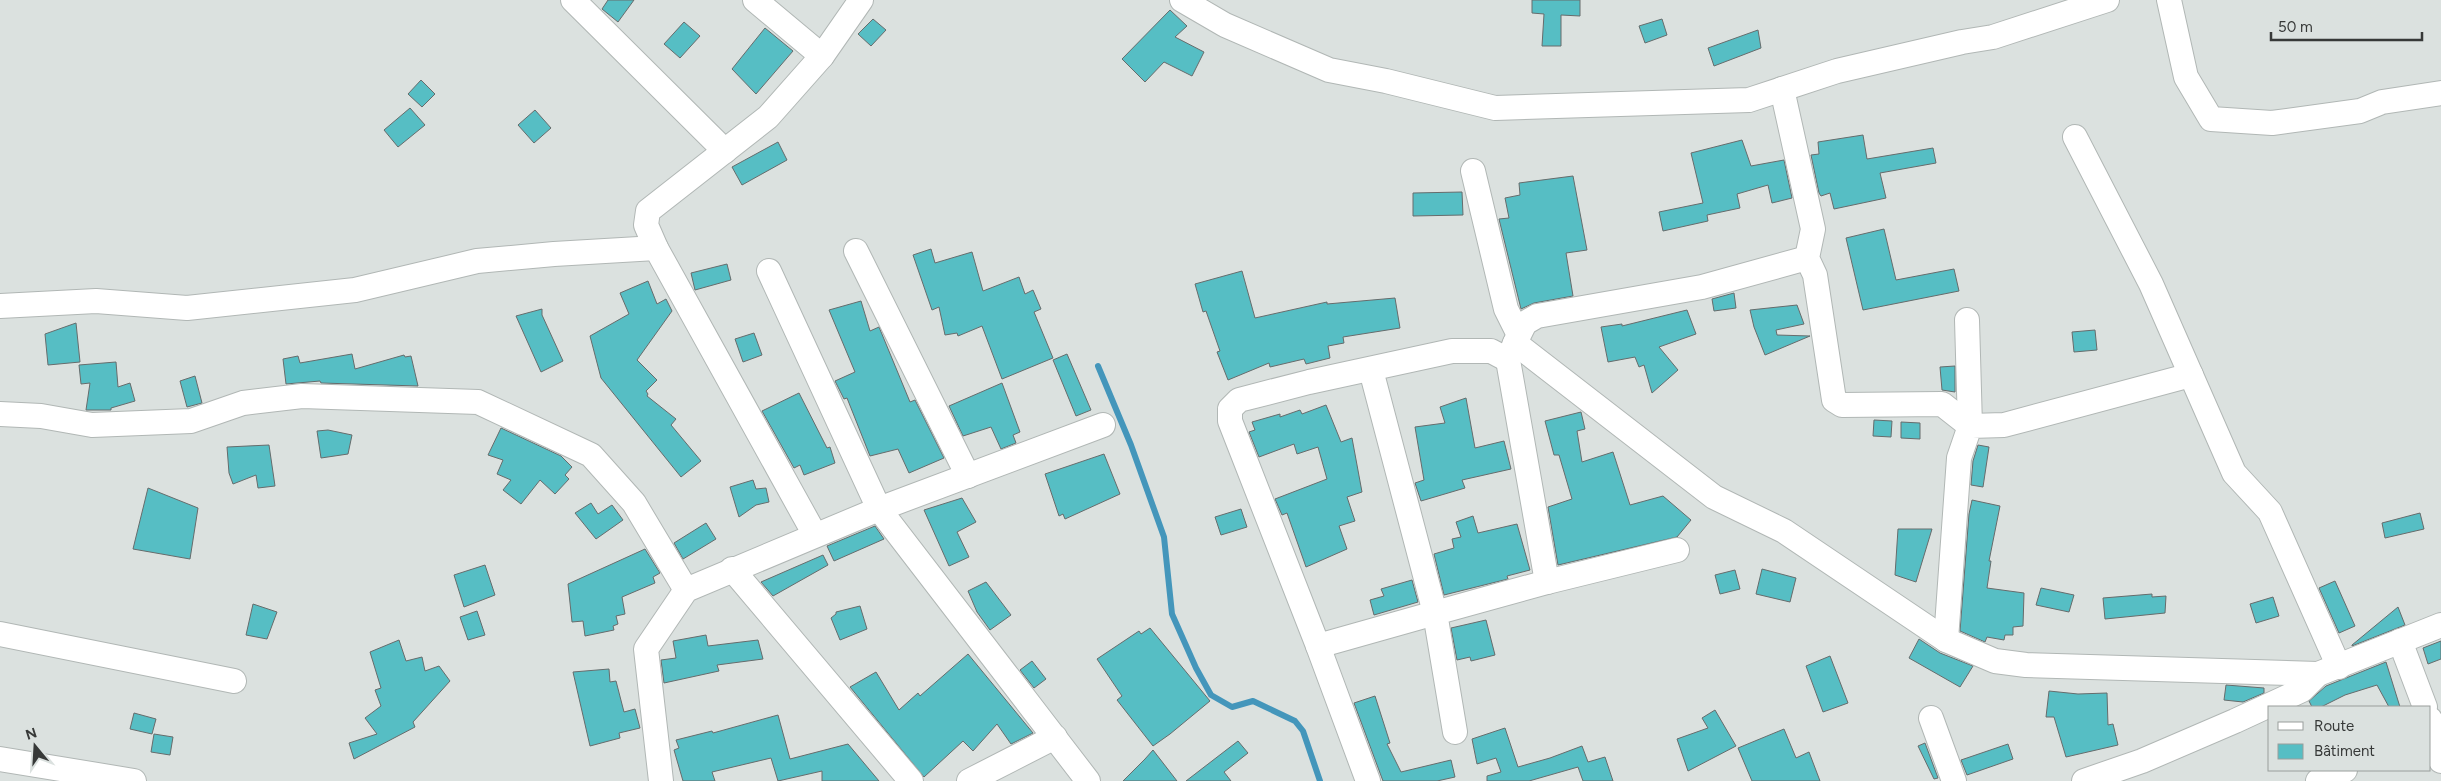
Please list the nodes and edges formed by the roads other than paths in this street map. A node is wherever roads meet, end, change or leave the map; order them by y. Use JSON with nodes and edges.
{"nodes":[{"id":1,"x":573,"y":0,"type":"edge"},
{"id":2,"x":755,"y":0,"type":"edge"},
{"id":3,"x":861,"y":0,"type":"edge"},
{"id":4,"x":1182,"y":0,"type":"edge"},
{"id":5,"x":2107,"y":0,"type":"edge"},
{"id":6,"x":2169,"y":0,"type":"edge"},
{"id":7,"x":822,"y":56,"type":"junction"},
{"id":8,"x":1782,"y":89,"type":"junction"},
{"id":9,"x":2441,"y":93,"type":"edge"},
{"id":10,"x":2074,"y":137,"type":"dead end"},
{"id":11,"x":725,"y":151,"type":"junction"},
{"id":12,"x":1473,"y":171,"type":"dead end"},
{"id":13,"x":656,"y":248,"type":"junction"},
{"id":14,"x":856,"y":251,"type":"dead end"},
{"id":15,"x":1807,"y":258,"type":"junction"},
{"id":16,"x":769,"y":271,"type":"dead end"},
{"id":17,"x":0,"y":306,"type":"edge"},
{"id":18,"x":1967,"y":320,"type":"dead end"},
{"id":19,"x":1514,"y":345,"type":"junction"},
{"id":20,"x":1371,"y":370,"type":"junction"},
{"id":21,"x":2191,"y":375,"type":"junction"},
{"id":22,"x":0,"y":414,"type":"edge"},
{"id":23,"x":1103,"y":425,"type":"dead end"},
{"id":24,"x":1970,"y":426,"type":"junction"},
{"id":25,"x":968,"y":476,"type":"junction"},
{"id":26,"x":878,"y":509,"type":"junction"},
{"id":27,"x":815,"y":536,"type":"junction"},
{"id":28,"x":1676,"y":550,"type":"dead end"},
{"id":29,"x":732,"y":569,"type":"junction"},
{"id":30,"x":1547,"y":582,"type":"junction"},
{"id":31,"x":686,"y":590,"type":"junction"},
{"id":32,"x":1435,"y":613,"type":"junction"},
{"id":33,"x":2441,"y":625,"type":"edge"},
{"id":34,"x":0,"y":634,"type":"edge"},
{"id":35,"x":1946,"y":640,"type":"junction"},
{"id":36,"x":2400,"y":641,"type":"junction"},
{"id":37,"x":1318,"y":646,"type":"junction"},
{"id":38,"x":2328,"y":671,"type":"junction"},
{"id":39,"x":234,"y":682,"type":"dead end"},
{"id":40,"x":2425,"y":706,"type":"edge"},
{"id":41,"x":1931,"y":718,"type":"dead end"},
{"id":42,"x":2434,"y":729,"type":"edge"},
{"id":43,"x":1456,"y":732,"type":"dead end"},
{"id":44,"x":1055,"y":737,"type":"junction"},
{"id":45,"x":0,"y":759,"type":"edge"},
{"id":46,"x":2441,"y":761,"type":"edge"},
{"id":47,"x":2343,"y":771,"type":"edge"},
{"id":48,"x":134,"y":781,"type":"edge"},
{"id":49,"x":661,"y":781,"type":"edge"},
{"id":50,"x":912,"y":781,"type":"edge"},
{"id":51,"x":969,"y":781,"type":"edge"},
{"id":52,"x":1088,"y":781,"type":"edge"},
{"id":53,"x":1368,"y":781,"type":"edge"},
{"id":54,"x":1954,"y":781,"type":"edge"},
{"id":55,"x":2084,"y":781,"type":"edge"},
{"id":56,"x":2318,"y":781,"type":"edge"}],
"edges":[{"from":1,"to":11,"type":"street"},
{"from":2,"to":7,"type":"street"},
{"from":3,"to":7,"type":"street"},
{"from":4,"to":8,"type":"street"},
{"from":5,"to":8,"type":"street"},
{"from":6,"to":9,"type":"street"},
{"from":7,"to":11,"type":"street"},
{"from":8,"to":15,"type":"street"},
{"from":10,"to":21,"type":"street"},
{"from":11,"to":13,"type":"street"},
{"from":12,"to":19,"type":"street"},
{"from":13,"to":17,"type":"street"},
{"from":13,"to":27,"type":"street"},
{"from":14,"to":25,"type":"street"},
{"from":15,"to":19,"type":"street"},
{"from":15,"to":24,"type":"street"},
{"from":16,"to":26,"type":"street"},
{"from":18,"to":24,"type":"street"},
{"from":19,"to":20,"type":"street"},
{"from":19,"to":30,"type":"street"},
{"from":19,"to":35,"type":"street"},
{"from":20,"to":32,"type":"street"},
{"from":20,"to":37,"type":"street"},
{"from":21,"to":24,"type":"street"},
{"from":21,"to":38,"type":"street"},
{"from":22,"to":31,"type":"street"},
{"from":23,"to":25,"type":"street"},
{"from":24,"to":35,"type":"street"},
{"from":25,"to":26,"type":"street"},
{"from":26,"to":27,"type":"street"},
{"from":26,"to":44,"type":"street"},
{"from":27,"to":29,"type":"street"},
{"from":28,"to":30,"type":"street"},
{"from":29,"to":31,"type":"street"},
{"from":29,"to":50,"type":"street"},
{"from":30,"to":32,"type":"street"},
{"from":31,"to":49,"type":"street"},
{"from":32,"to":37,"type":"street"},
{"from":32,"to":43,"type":"street"},
{"from":33,"to":36,"type":"street"},
{"from":34,"to":39,"type":"street"},
{"from":35,"to":38,"type":"street"},
{"from":36,"to":38,"type":"street"},
{"from":36,"to":40,"type":"street"},
{"from":37,"to":53,"type":"street"},
{"from":38,"to":55,"type":"street"},
{"from":41,"to":54,"type":"street"},
{"from":42,"to":46,"type":"street"},
{"from":44,"to":51,"type":"street"},
{"from":44,"to":52,"type":"street"},
{"from":45,"to":48,"type":"street"},
{"from":47,"to":56,"type":"street"}]}
